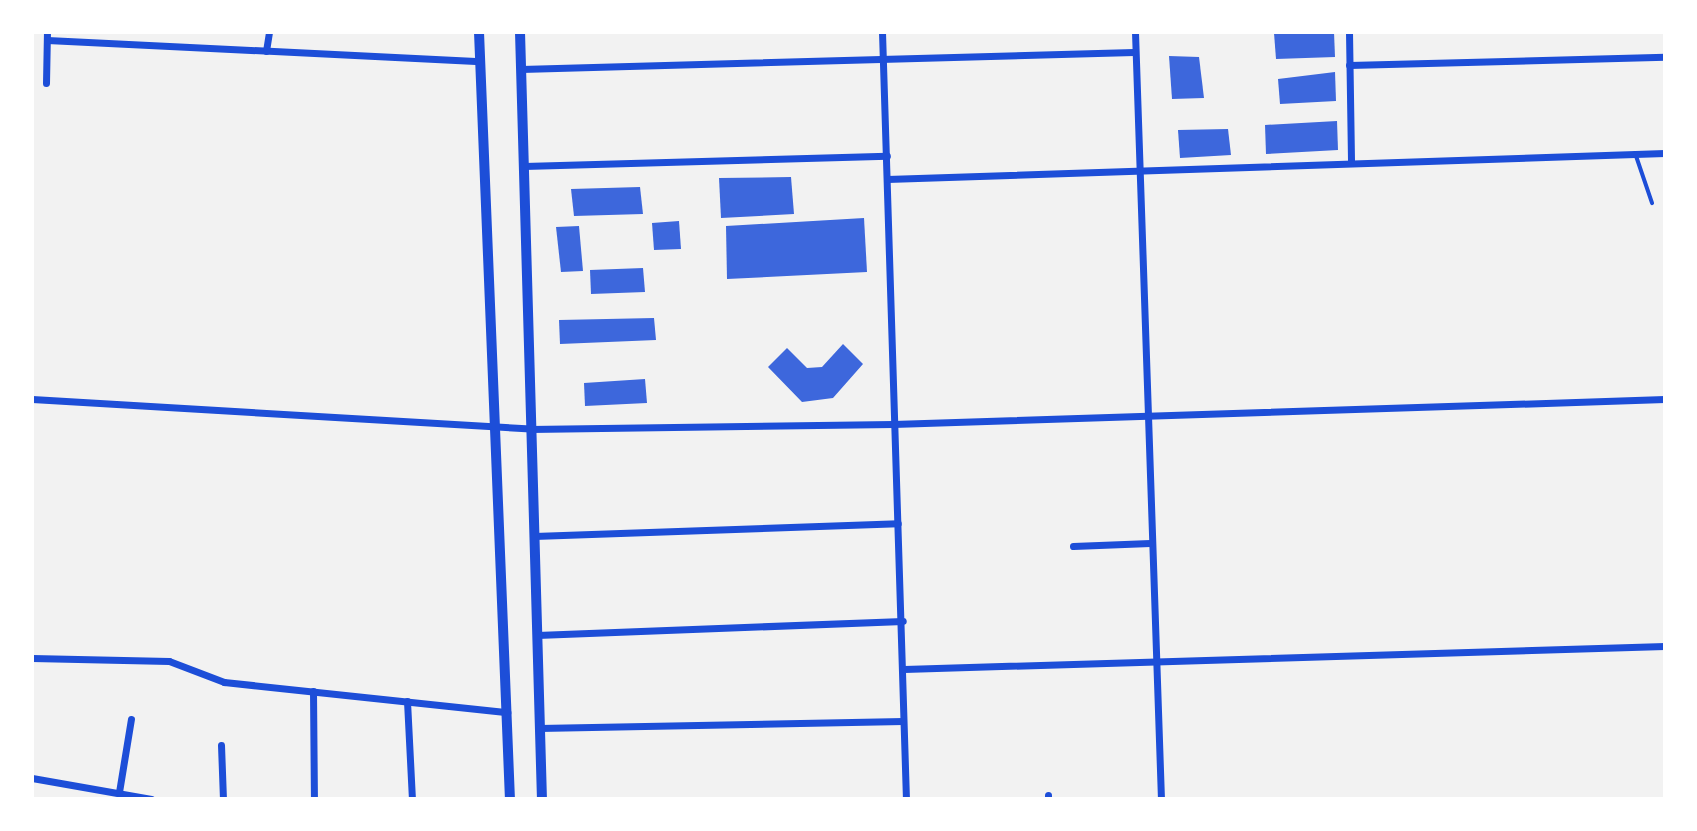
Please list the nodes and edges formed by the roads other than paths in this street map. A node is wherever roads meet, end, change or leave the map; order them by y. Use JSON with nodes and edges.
{"nodes":[{"id":1,"x":269,"y":32,"type":"edge"},
{"id":2,"x":479,"y":32,"type":"edge"},
{"id":3,"x":520,"y":32,"type":"edge"},
{"id":4,"x":882,"y":32,"type":"edge"},
{"id":5,"x":1135,"y":32,"type":"edge"},
{"id":6,"x":1349,"y":32,"type":"edge"},
{"id":7,"x":47,"y":36,"type":"edge"},
{"id":8,"x":266,"y":51,"type":"junction"},
{"id":9,"x":1134,"y":52,"type":"junction"},
{"id":10,"x":1665,"y":57,"type":"edge"},
{"id":11,"x":480,"y":61,"type":"junction"},
{"id":12,"x":882,"y":61,"type":"junction"},
{"id":13,"x":1349,"y":65,"type":"junction"},
{"id":14,"x":521,"y":69,"type":"junction"},
{"id":15,"x":46,"y":83,"type":"dead end"},
{"id":16,"x":1635,"y":153,"type":"junction"},
{"id":17,"x":1665,"y":153,"type":"edge"},
{"id":18,"x":887,"y":156,"type":"junction"},
{"id":19,"x":1351,"y":162,"type":"junction"},
{"id":20,"x":524,"y":166,"type":"junction"},
{"id":21,"x":1141,"y":171,"type":"junction"},
{"id":22,"x":887,"y":179,"type":"junction"},
{"id":23,"x":1652,"y":203,"type":"dead end"},
{"id":24,"x":32,"y":399,"type":"edge"},
{"id":25,"x":1665,"y":399,"type":"edge"},
{"id":26,"x":1145,"y":415,"type":"junction"},
{"id":27,"x":893,"y":424,"type":"junction"},
{"id":28,"x":495,"y":427,"type":"junction"},
{"id":29,"x":530,"y":429,"type":"junction"},
{"id":30,"x":898,"y":523,"type":"junction"},
{"id":31,"x":534,"y":536,"type":"junction"},
{"id":32,"x":1150,"y":543,"type":"junction"},
{"id":33,"x":1073,"y":546,"type":"dead end"},
{"id":34,"x":903,"y":621,"type":"junction"},
{"id":35,"x":537,"y":635,"type":"junction"},
{"id":36,"x":1665,"y":646,"type":"edge"},
{"id":37,"x":32,"y":658,"type":"edge"},
{"id":38,"x":1156,"y":663,"type":"junction"},
{"id":39,"x":904,"y":669,"type":"junction"},
{"id":40,"x":313,"y":691,"type":"junction"},
{"id":41,"x":407,"y":701,"type":"junction"},
{"id":42,"x":507,"y":712,"type":"junction"},
{"id":43,"x":131,"y":719,"type":"dead end"},
{"id":44,"x":903,"y":721,"type":"junction"},
{"id":45,"x":539,"y":728,"type":"junction"},
{"id":46,"x":221,"y":745,"type":"dead end"},
{"id":47,"x":32,"y":778,"type":"edge"},
{"id":48,"x":119,"y":792,"type":"junction"},
{"id":49,"x":151,"y":799,"type":"edge"},
{"id":50,"x":223,"y":799,"type":"edge"},
{"id":51,"x":314,"y":799,"type":"edge"},
{"id":52,"x":412,"y":799,"type":"edge"},
{"id":53,"x":510,"y":799,"type":"edge"},
{"id":54,"x":542,"y":799,"type":"edge"},
{"id":55,"x":906,"y":799,"type":"edge"},
{"id":56,"x":1161,"y":799,"type":"edge"}],
"edges":[{"from":1,"to":8,"type":"street"},
{"from":2,"to":11,"type":"main road"},
{"from":3,"to":14,"type":"main road"},
{"from":4,"to":12,"type":"street"},
{"from":5,"to":9,"type":"street"},
{"from":6,"to":13,"type":"street"},
{"from":7,"to":8,"type":"street"},
{"from":7,"to":15,"type":"street"},
{"from":8,"to":11,"type":"street"},
{"from":9,"to":12,"type":"street"},
{"from":9,"to":21,"type":"street"},
{"from":10,"to":13,"type":"street"},
{"from":11,"to":28,"type":"main road"},
{"from":12,"to":14,"type":"street"},
{"from":12,"to":18,"type":"street"},
{"from":13,"to":19,"type":"street"},
{"from":14,"to":20,"type":"main road"},
{"from":16,"to":17,"type":"street"},
{"from":16,"to":19,"type":"street"},
{"from":16,"to":23,"type":"lane"},
{"from":18,"to":20,"type":"street"},
{"from":18,"to":22,"type":"street"},
{"from":19,"to":21,"type":"street"},
{"from":20,"to":29,"type":"main road"},
{"from":21,"to":22,"type":"street"},
{"from":21,"to":26,"type":"street"},
{"from":22,"to":27,"type":"street"},
{"from":24,"to":28,"type":"street"},
{"from":25,"to":26,"type":"street"},
{"from":26,"to":27,"type":"street"},
{"from":26,"to":32,"type":"street"},
{"from":27,"to":29,"type":"street"},
{"from":27,"to":30,"type":"street"},
{"from":28,"to":29,"type":"street"},
{"from":28,"to":42,"type":"main road"},
{"from":29,"to":31,"type":"main road"},
{"from":30,"to":31,"type":"street"},
{"from":30,"to":34,"type":"street"},
{"from":31,"to":35,"type":"main road"},
{"from":32,"to":33,"type":"street"},
{"from":32,"to":38,"type":"street"},
{"from":34,"to":35,"type":"street"},
{"from":34,"to":39,"type":"street"},
{"from":35,"to":45,"type":"main road"},
{"from":36,"to":38,"type":"street"},
{"from":37,"to":40,"type":"street"},
{"from":38,"to":39,"type":"street"},
{"from":38,"to":56,"type":"street"},
{"from":39,"to":44,"type":"street"},
{"from":40,"to":41,"type":"street"},
{"from":40,"to":51,"type":"street"},
{"from":41,"to":42,"type":"street"},
{"from":41,"to":52,"type":"street"},
{"from":42,"to":53,"type":"main road"},
{"from":43,"to":48,"type":"street"},
{"from":44,"to":45,"type":"street"},
{"from":44,"to":55,"type":"street"},
{"from":45,"to":54,"type":"main road"},
{"from":46,"to":50,"type":"street"},
{"from":47,"to":48,"type":"street"},
{"from":48,"to":49,"type":"street"}]}
